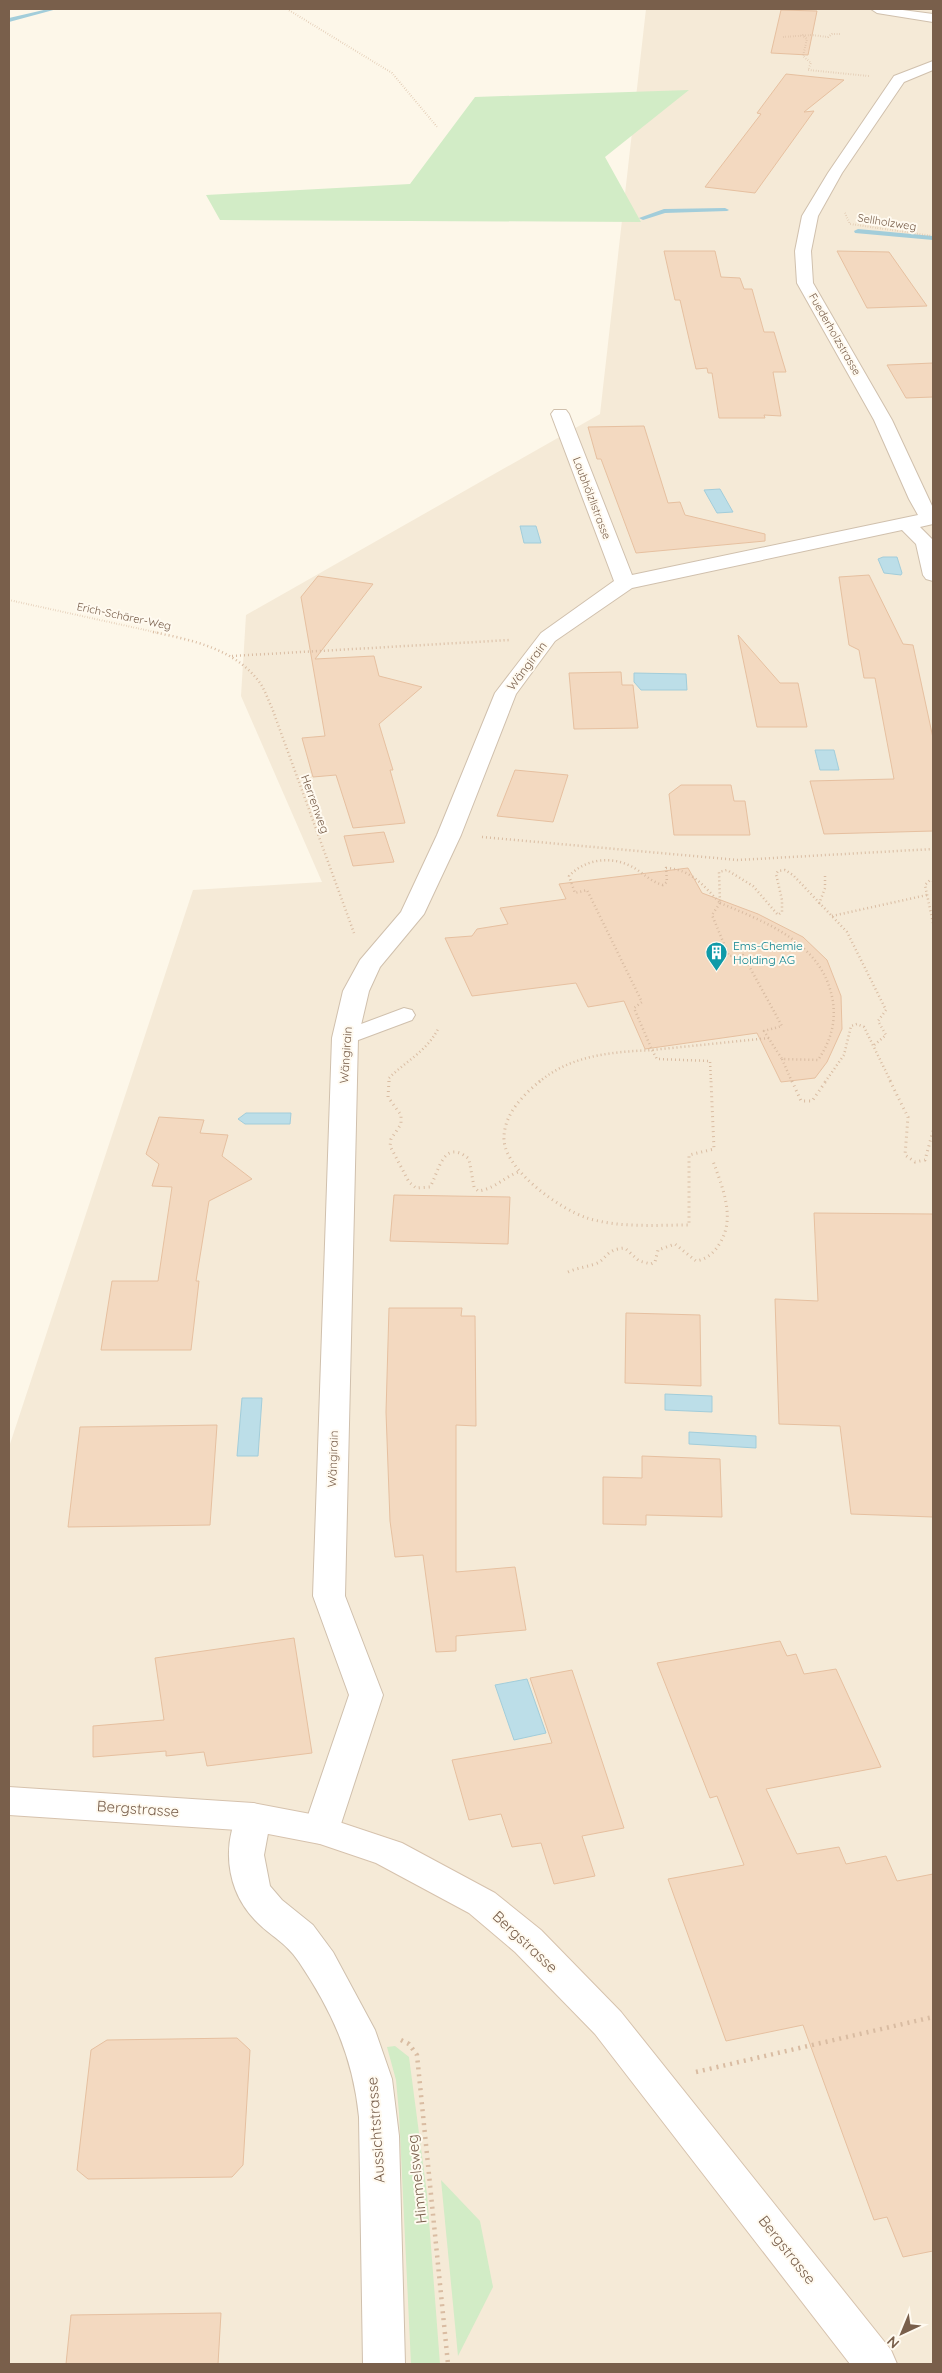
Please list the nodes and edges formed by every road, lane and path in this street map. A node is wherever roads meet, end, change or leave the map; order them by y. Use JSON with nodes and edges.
{"nodes":[{"id":1,"x":286,"y":9,"type":"edge"},
{"id":2,"x":883,"y":10,"type":"edge"},
{"id":3,"x":933,"y":18,"type":"edge"},
{"id":4,"x":840,"y":34,"type":"dead end"},
{"id":5,"x":802,"y":35,"type":"junction"},
{"id":6,"x":783,"y":37,"type":"dead end"},
{"id":7,"x":933,"y":64,"type":"edge"},
{"id":8,"x":900,"y":80,"type":"junction"},
{"id":9,"x":438,"y":128,"type":"dead end"},
{"id":10,"x":846,"y":212,"type":"dead end"},
{"id":11,"x":933,"y":236,"type":"edge"},
{"id":12,"x":560,"y":414,"type":"dead end"},
{"id":13,"x":932,"y":518,"type":"edge"},
{"id":14,"x":904,"y":524,"type":"junction"},
{"id":15,"x":933,"y":575,"type":"edge"},
{"id":16,"x":625,"y":583,"type":"junction"},
{"id":17,"x":9,"y":600,"type":"edge"},
{"id":18,"x":548,"y":637,"type":"junction"},
{"id":19,"x":232,"y":656,"type":"junction"},
{"id":20,"x":449,"y":835,"type":"junction"},
{"id":21,"x":933,"y":849,"type":"edge"},
{"id":22,"x":825,"y":874,"type":"dead end"},
{"id":23,"x":933,"y":881,"type":"edge"},
{"id":24,"x":928,"y":895,"type":"junction"},
{"id":25,"x":720,"y":903,"type":"junction"},
{"id":26,"x":819,"y":904,"type":"junction"},
{"id":27,"x":832,"y":916,"type":"junction"},
{"id":28,"x":933,"y":923,"type":"edge"},
{"id":29,"x":370,"y":965,"type":"junction"},
{"id":30,"x":404,"y":1015,"type":"dead end"},
{"id":31,"x":438,"y":1029,"type":"dead end"},
{"id":32,"x":345,"y":1038,"type":"junction"},
{"id":33,"x":769,"y":1038,"type":"junction"},
{"id":34,"x":873,"y":1046,"type":"junction"},
{"id":35,"x":652,"y":1050,"type":"junction"},
{"id":36,"x":782,"y":1059,"type":"junction"},
{"id":37,"x":933,"y":1131,"type":"edge"},
{"id":38,"x":713,"y":1162,"type":"dead end"},
{"id":39,"x":521,"y":1170,"type":"junction"},
{"id":40,"x":568,"y":1272,"type":"dead end"},
{"id":41,"x":9,"y":1801,"type":"edge"},
{"id":42,"x":253,"y":1817,"type":"junction"},
{"id":43,"x":320,"y":1830,"type":"junction"},
{"id":44,"x":933,"y":2017,"type":"edge"},
{"id":45,"x":362,"y":2041,"type":"junction"},
{"id":46,"x":654,"y":2082,"type":"junction"},
{"id":47,"x":384,"y":2364,"type":"edge"},
{"id":48,"x":448,"y":2364,"type":"edge"},
{"id":49,"x":876,"y":2364,"type":"edge"}],
"edges":[{"from":1,"to":9,"type":"path"},
{"from":2,"to":3,"type":"street"},
{"from":4,"to":5,"type":"path"},
{"from":5,"to":6,"type":"path"},
{"from":5,"to":8,"type":"path"},
{"from":7,"to":8,"type":"street","name":"Fuederholzstrasse"},
{"from":8,"to":13,"type":"street","name":"Fuederholzstrasse"},
{"from":10,"to":11,"type":"path","name":"Sellholzweg"},
{"from":12,"to":16,"type":"street","name":"Laubhölzlistrasse"},
{"from":13,"to":14,"type":"street","name":"Wängirain"},
{"from":14,"to":15,"type":"street"},
{"from":14,"to":16,"type":"street","name":"Wängirain"},
{"from":16,"to":18,"type":"street","name":"Wängirain"},
{"from":17,"to":19,"type":"path","name":"Erich-Schärer-Weg"},
{"from":18,"to":19,"type":"path"},
{"from":18,"to":20,"type":"street","name":"Wängirain"},
{"from":19,"to":29,"type":"path","name":"Herrenweg"},
{"from":20,"to":21,"type":"path"},
{"from":20,"to":29,"type":"street","name":"Wängirain"},
{"from":22,"to":26,"type":"path"},
{"from":23,"to":24,"type":"path"},
{"from":24,"to":27,"type":"path"},
{"from":24,"to":28,"type":"path"},
{"from":25,"to":26,"type":"path"},
{"from":25,"to":33,"type":"path"},
{"from":25,"to":35,"type":"path"},
{"from":25,"to":36,"type":"path"},
{"from":26,"to":27,"type":"path"},
{"from":27,"to":34,"type":"path"},
{"from":29,"to":32,"type":"street","name":"Wängirain"},
{"from":30,"to":32,"type":"lane"},
{"from":31,"to":39,"type":"path"},
{"from":32,"to":43,"type":"street","name":"Wängirain"},
{"from":33,"to":35,"type":"path"},
{"from":33,"to":36,"type":"path"},
{"from":34,"to":36,"type":"path"},
{"from":34,"to":37,"type":"path"},
{"from":35,"to":39,"type":"path"},
{"from":35,"to":39,"type":"path"},
{"from":38,"to":40,"type":"path"},
{"from":41,"to":42,"type":"street","name":"Bergstrasse"},
{"from":42,"to":43,"type":"street","name":"Bergstrasse"},
{"from":42,"to":45,"type":"street","name":"Aussichtstrasse"},
{"from":43,"to":46,"type":"street","name":"Bergstrasse"},
{"from":44,"to":46,"type":"path"},
{"from":45,"to":47,"type":"street","name":"Aussichtstrasse"},
{"from":45,"to":48,"type":"path","name":"Himmelsweg"},
{"from":46,"to":49,"type":"street","name":"Bergstrasse"}]}
